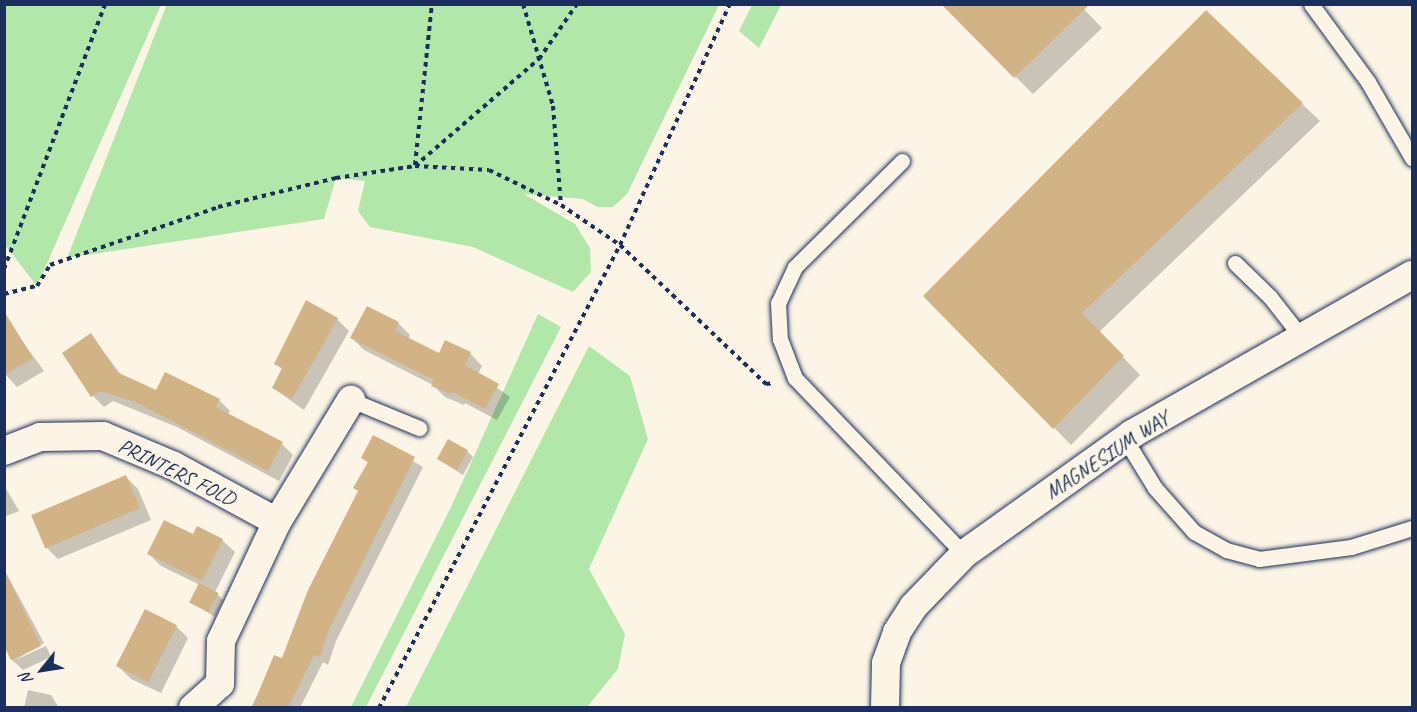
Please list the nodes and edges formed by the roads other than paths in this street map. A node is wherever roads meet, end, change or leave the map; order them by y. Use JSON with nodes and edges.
{"nodes":[{"id":1,"x":1311,"y":4,"type":"edge"},
{"id":2,"x":1413,"y":158,"type":"edge"},
{"id":3,"x":902,"y":161,"type":"dead end"},
{"id":4,"x":1234,"y":263,"type":"dead end"},
{"id":5,"x":1413,"y":275,"type":"edge"},
{"id":6,"x":1302,"y":338,"type":"junction"},
{"id":7,"x":351,"y":400,"type":"joint"},
{"id":8,"x":418,"y":428,"type":"dead end"},
{"id":9,"x":1125,"y":439,"type":"junction"},
{"id":10,"x":4,"y":451,"type":"edge"},
{"id":11,"x":277,"y":522,"type":"junction"},
{"id":12,"x":1413,"y":528,"type":"edge"},
{"id":13,"x":964,"y":554,"type":"junction"},
{"id":14,"x":194,"y":708,"type":"edge"},
{"id":15,"x":885,"y":708,"type":"edge"}],
"edges":[{"from":1,"to":2,"type":"lane"},
{"from":3,"to":13,"type":"lane"},
{"from":4,"to":6,"type":"lane"},
{"from":5,"to":6,"type":"street","name":"MAGNESIUM WAY"},
{"from":6,"to":9,"type":"street","name":"MAGNESIUM WAY"},
{"from":7,"to":8,"type":"lane"},
{"from":7,"to":11,"type":"street"},
{"from":9,"to":12,"type":"lane"},
{"from":9,"to":13,"type":"street","name":"MAGNESIUM WAY"},
{"from":10,"to":11,"type":"street","name":"PRINTERS FOLD"},
{"from":11,"to":14,"type":"street"},
{"from":13,"to":15,"type":"street","name":"MAGNESIUM WAY"}]}
